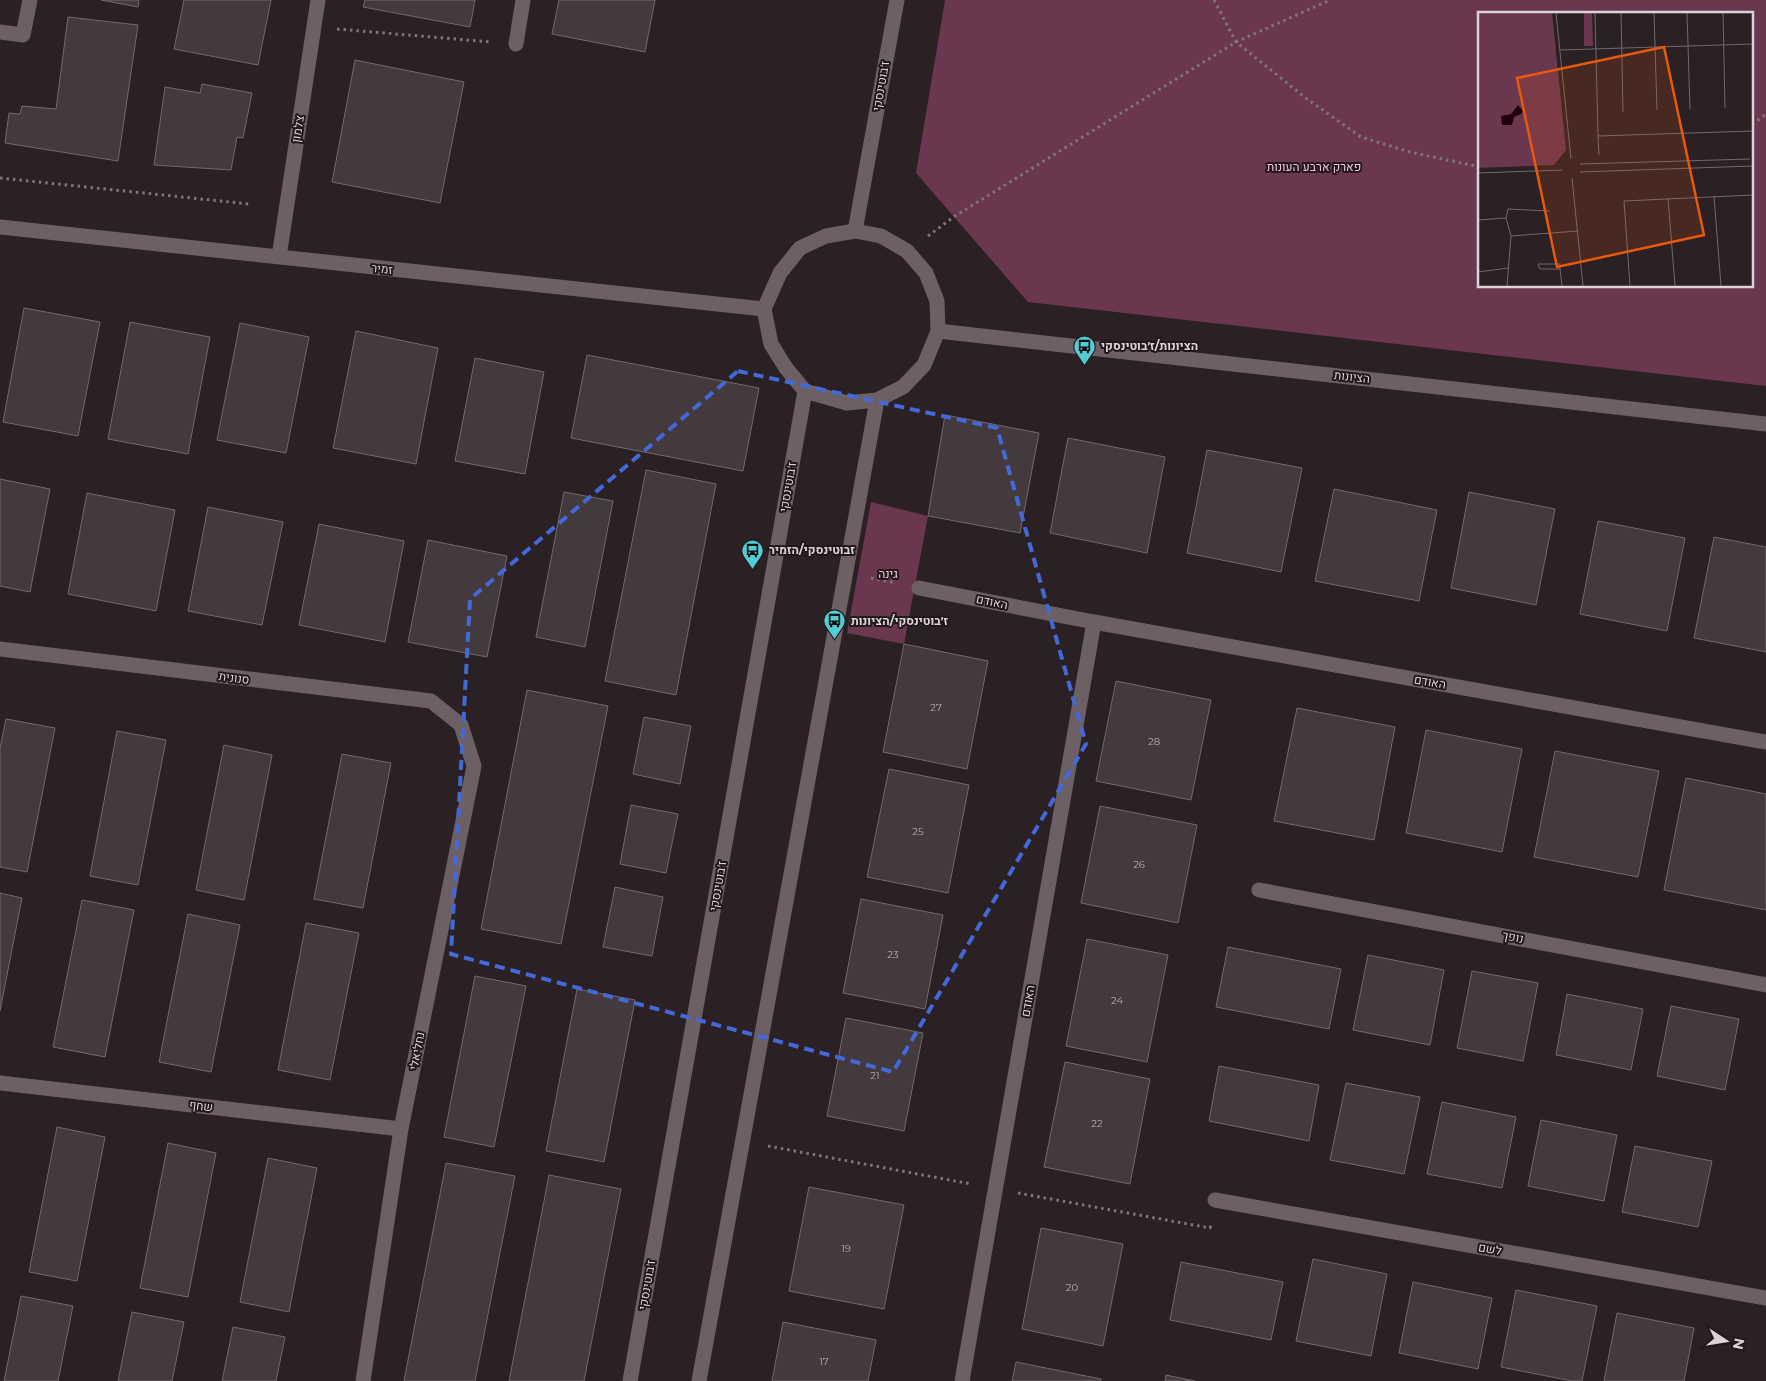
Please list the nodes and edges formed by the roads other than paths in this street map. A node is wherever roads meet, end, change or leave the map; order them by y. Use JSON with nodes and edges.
{"nodes":[{"id":1,"x":30,"y":0,"type":"edge"},
{"id":2,"x":318,"y":0,"type":"edge"},
{"id":3,"x":523,"y":0,"type":"edge"},
{"id":4,"x":897,"y":0,"type":"edge"},
{"id":5,"x":0,"y":32,"type":"edge"},
{"id":6,"x":516,"y":44,"type":"road end"},
{"id":7,"x":0,"y":227,"type":"edge"},
{"id":8,"x":855,"y":231,"type":"junction"},
{"id":9,"x":279,"y":257,"type":"junction"},
{"id":10,"x":764,"y":309,"type":"junction"},
{"id":11,"x":938,"y":331,"type":"junction"},
{"id":12,"x":805,"y":391,"type":"junction"},
{"id":13,"x":877,"y":400,"type":"junction"},
{"id":14,"x":1766,"y":424,"type":"edge"},
{"id":15,"x":919,"y":588,"type":"road end"},
{"id":16,"x":1094,"y":622,"type":"junction"},
{"id":17,"x":0,"y":650,"type":"edge"},
{"id":18,"x":461,"y":724,"type":"joint"},
{"id":19,"x":1766,"y":742,"type":"edge"},
{"id":20,"x":1259,"y":890,"type":"dead end"},
{"id":21,"x":1766,"y":985,"type":"edge"},
{"id":22,"x":0,"y":1082,"type":"edge"},
{"id":23,"x":401,"y":1128,"type":"junction"},
{"id":24,"x":1215,"y":1200,"type":"road end"},
{"id":25,"x":1766,"y":1298,"type":"edge"},
{"id":26,"x":362,"y":1381,"type":"edge"},
{"id":27,"x":630,"y":1381,"type":"edge"},
{"id":28,"x":699,"y":1381,"type":"edge"},
{"id":29,"x":962,"y":1381,"type":"edge"}],
"edges":[{"from":1,"to":5,"type":"street"},
{"from":2,"to":9,"type":"street","name":"צלמון"},
{"from":3,"to":6,"type":"street"},
{"from":4,"to":8,"type":"street","name":"ז'בוטינסקי"},
{"from":7,"to":9,"type":"street","name":"זמיר"},
{"from":8,"to":10,"type":"street"},
{"from":8,"to":11,"type":"street"},
{"from":9,"to":10,"type":"street","name":"זמיר"},
{"from":10,"to":12,"type":"street"},
{"from":11,"to":13,"type":"street"},
{"from":11,"to":14,"type":"street","name":"הציונות"},
{"from":12,"to":13,"type":"street"},
{"from":12,"to":27,"type":"street","name":"ז'בוטינסקי"},
{"from":13,"to":28,"type":"street"},
{"from":15,"to":16,"type":"street","name":"האודם"},
{"from":16,"to":19,"type":"street","name":"האודם"},
{"from":16,"to":29,"type":"street","name":"האודם"},
{"from":17,"to":18,"type":"street","name":"סנונית"},
{"from":18,"to":23,"type":"street","name":"נחליאלי"},
{"from":20,"to":21,"type":"street","name":"נופך"},
{"from":22,"to":23,"type":"street","name":"שחף"},
{"from":23,"to":26,"type":"street","name":"נחליאלי"},
{"from":24,"to":25,"type":"street","name":"לשם"}]}
